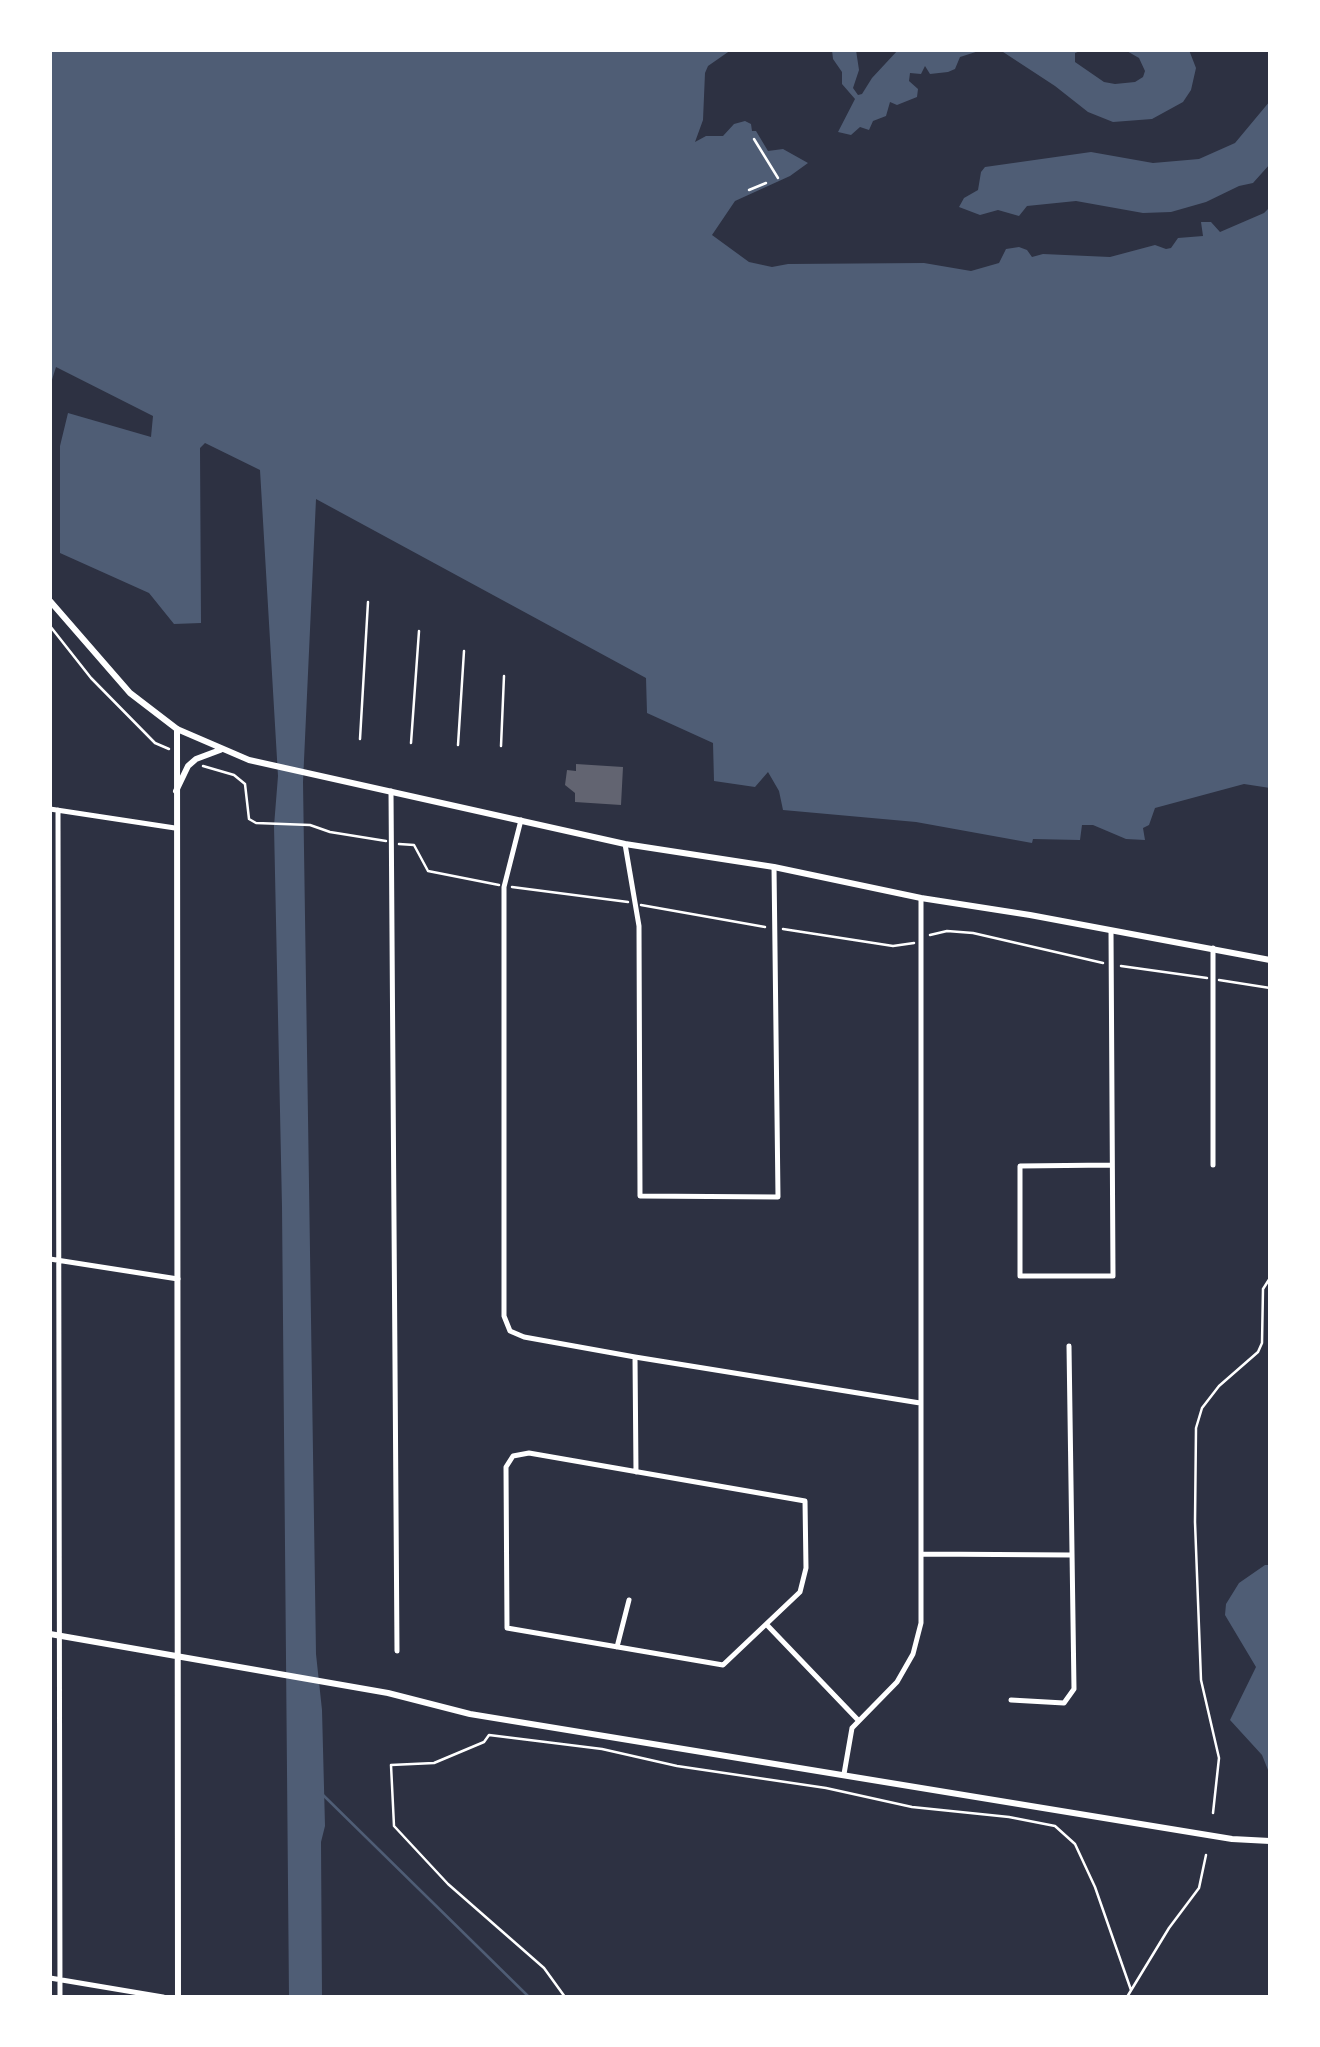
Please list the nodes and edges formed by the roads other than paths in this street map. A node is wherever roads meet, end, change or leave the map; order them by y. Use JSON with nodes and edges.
{"nodes":[{"id":1,"x":50,"y":601,"type":"edge"},
{"id":2,"x":177,"y":729,"type":"junction"},
{"id":3,"x":221,"y":750,"type":"junction"},
{"id":4,"x":176,"y":791,"type":"junction"},
{"id":5,"x":390,"y":791,"type":"junction"},
{"id":6,"x":50,"y":809,"type":"edge"},
{"id":7,"x":58,"y":810,"type":"junction"},
{"id":8,"x":521,"y":820,"type":"junction"},
{"id":9,"x":175,"y":828,"type":"junction"},
{"id":10,"x":625,"y":844,"type":"junction"},
{"id":11,"x":774,"y":867,"type":"junction"},
{"id":12,"x":921,"y":898,"type":"junction"},
{"id":13,"x":1112,"y":931,"type":"junction"},
{"id":14,"x":1212,"y":948,"type":"junction"},
{"id":15,"x":1270,"y":960,"type":"edge"},
{"id":16,"x":50,"y":1138,"type":"edge"},
{"id":17,"x":59,"y":1140,"type":"junction"},
{"id":18,"x":1214,"y":1164,"type":"dead end"},
{"id":19,"x":1111,"y":1166,"type":"junction"},
{"id":20,"x":50,"y":1259,"type":"edge"},
{"id":21,"x":59,"y":1260,"type":"junction"},
{"id":22,"x":178,"y":1279,"type":"junction"},
{"id":23,"x":1069,"y":1346,"type":"dead end"},
{"id":24,"x":635,"y":1356,"type":"junction"},
{"id":25,"x":920,"y":1404,"type":"junction"},
{"id":26,"x":636,"y":1472,"type":"junction"},
{"id":27,"x":923,"y":1554,"type":"junction"},
{"id":28,"x":1070,"y":1555,"type":"junction"},
{"id":29,"x":629,"y":1600,"type":"dead end"},
{"id":30,"x":767,"y":1625,"type":"junction"},
{"id":31,"x":50,"y":1634,"type":"edge"},
{"id":32,"x":60,"y":1636,"type":"junction"},
{"id":33,"x":617,"y":1647,"type":"junction"},
{"id":34,"x":397,"y":1651,"type":"dead end"},
{"id":35,"x":178,"y":1655,"type":"junction"},
{"id":36,"x":1011,"y":1700,"type":"dead end"},
{"id":37,"x":858,"y":1720,"type":"junction"},
{"id":38,"x":844,"y":1774,"type":"junction"},
{"id":39,"x":1270,"y":1841,"type":"edge"},
{"id":40,"x":50,"y":1978,"type":"edge"},
{"id":41,"x":60,"y":1980,"type":"junction"},
{"id":42,"x":60,"y":1997,"type":"edge"},
{"id":43,"x":163,"y":1997,"type":"edge"},
{"id":44,"x":178,"y":1997,"type":"edge"}],
"edges":[{"from":1,"to":2,"type":"street"},
{"from":2,"to":3,"type":"street"},
{"from":2,"to":4,"type":"street"},
{"from":3,"to":4,"type":"street"},
{"from":3,"to":5,"type":"street"},
{"from":4,"to":9,"type":"street"},
{"from":5,"to":8,"type":"street"},
{"from":5,"to":34,"type":"street"},
{"from":6,"to":7,"type":"street"},
{"from":7,"to":9,"type":"street"},
{"from":7,"to":17,"type":"street"},
{"from":8,"to":10,"type":"street"},
{"from":8,"to":24,"type":"street"},
{"from":9,"to":22,"type":"street"},
{"from":10,"to":11,"type":"street"},
{"from":10,"to":11,"type":"street"},
{"from":11,"to":12,"type":"street"},
{"from":12,"to":13,"type":"street"},
{"from":12,"to":25,"type":"street"},
{"from":13,"to":14,"type":"street"},
{"from":13,"to":19,"type":"street"},
{"from":14,"to":15,"type":"street"},
{"from":14,"to":18,"type":"street"},
{"from":16,"to":17,"type":"street"},
{"from":17,"to":21,"type":"street"},
{"from":19,"to":19,"type":"street"},
{"from":20,"to":21,"type":"street"},
{"from":21,"to":22,"type":"street"},
{"from":21,"to":32,"type":"street"},
{"from":22,"to":35,"type":"street"},
{"from":23,"to":28,"type":"street"},
{"from":24,"to":25,"type":"street"},
{"from":24,"to":26,"type":"street"},
{"from":25,"to":27,"type":"street"},
{"from":26,"to":30,"type":"street"},
{"from":26,"to":33,"type":"street"},
{"from":27,"to":28,"type":"street"},
{"from":27,"to":37,"type":"street"},
{"from":28,"to":36,"type":"street"},
{"from":29,"to":33,"type":"street"},
{"from":30,"to":33,"type":"street"},
{"from":30,"to":37,"type":"street"},
{"from":31,"to":32,"type":"street"},
{"from":32,"to":35,"type":"street"},
{"from":32,"to":41,"type":"street"},
{"from":35,"to":38,"type":"street"},
{"from":35,"to":44,"type":"street"},
{"from":37,"to":38,"type":"street"},
{"from":38,"to":39,"type":"street"},
{"from":40,"to":41,"type":"street"},
{"from":41,"to":42,"type":"street"},
{"from":41,"to":43,"type":"street"}]}
